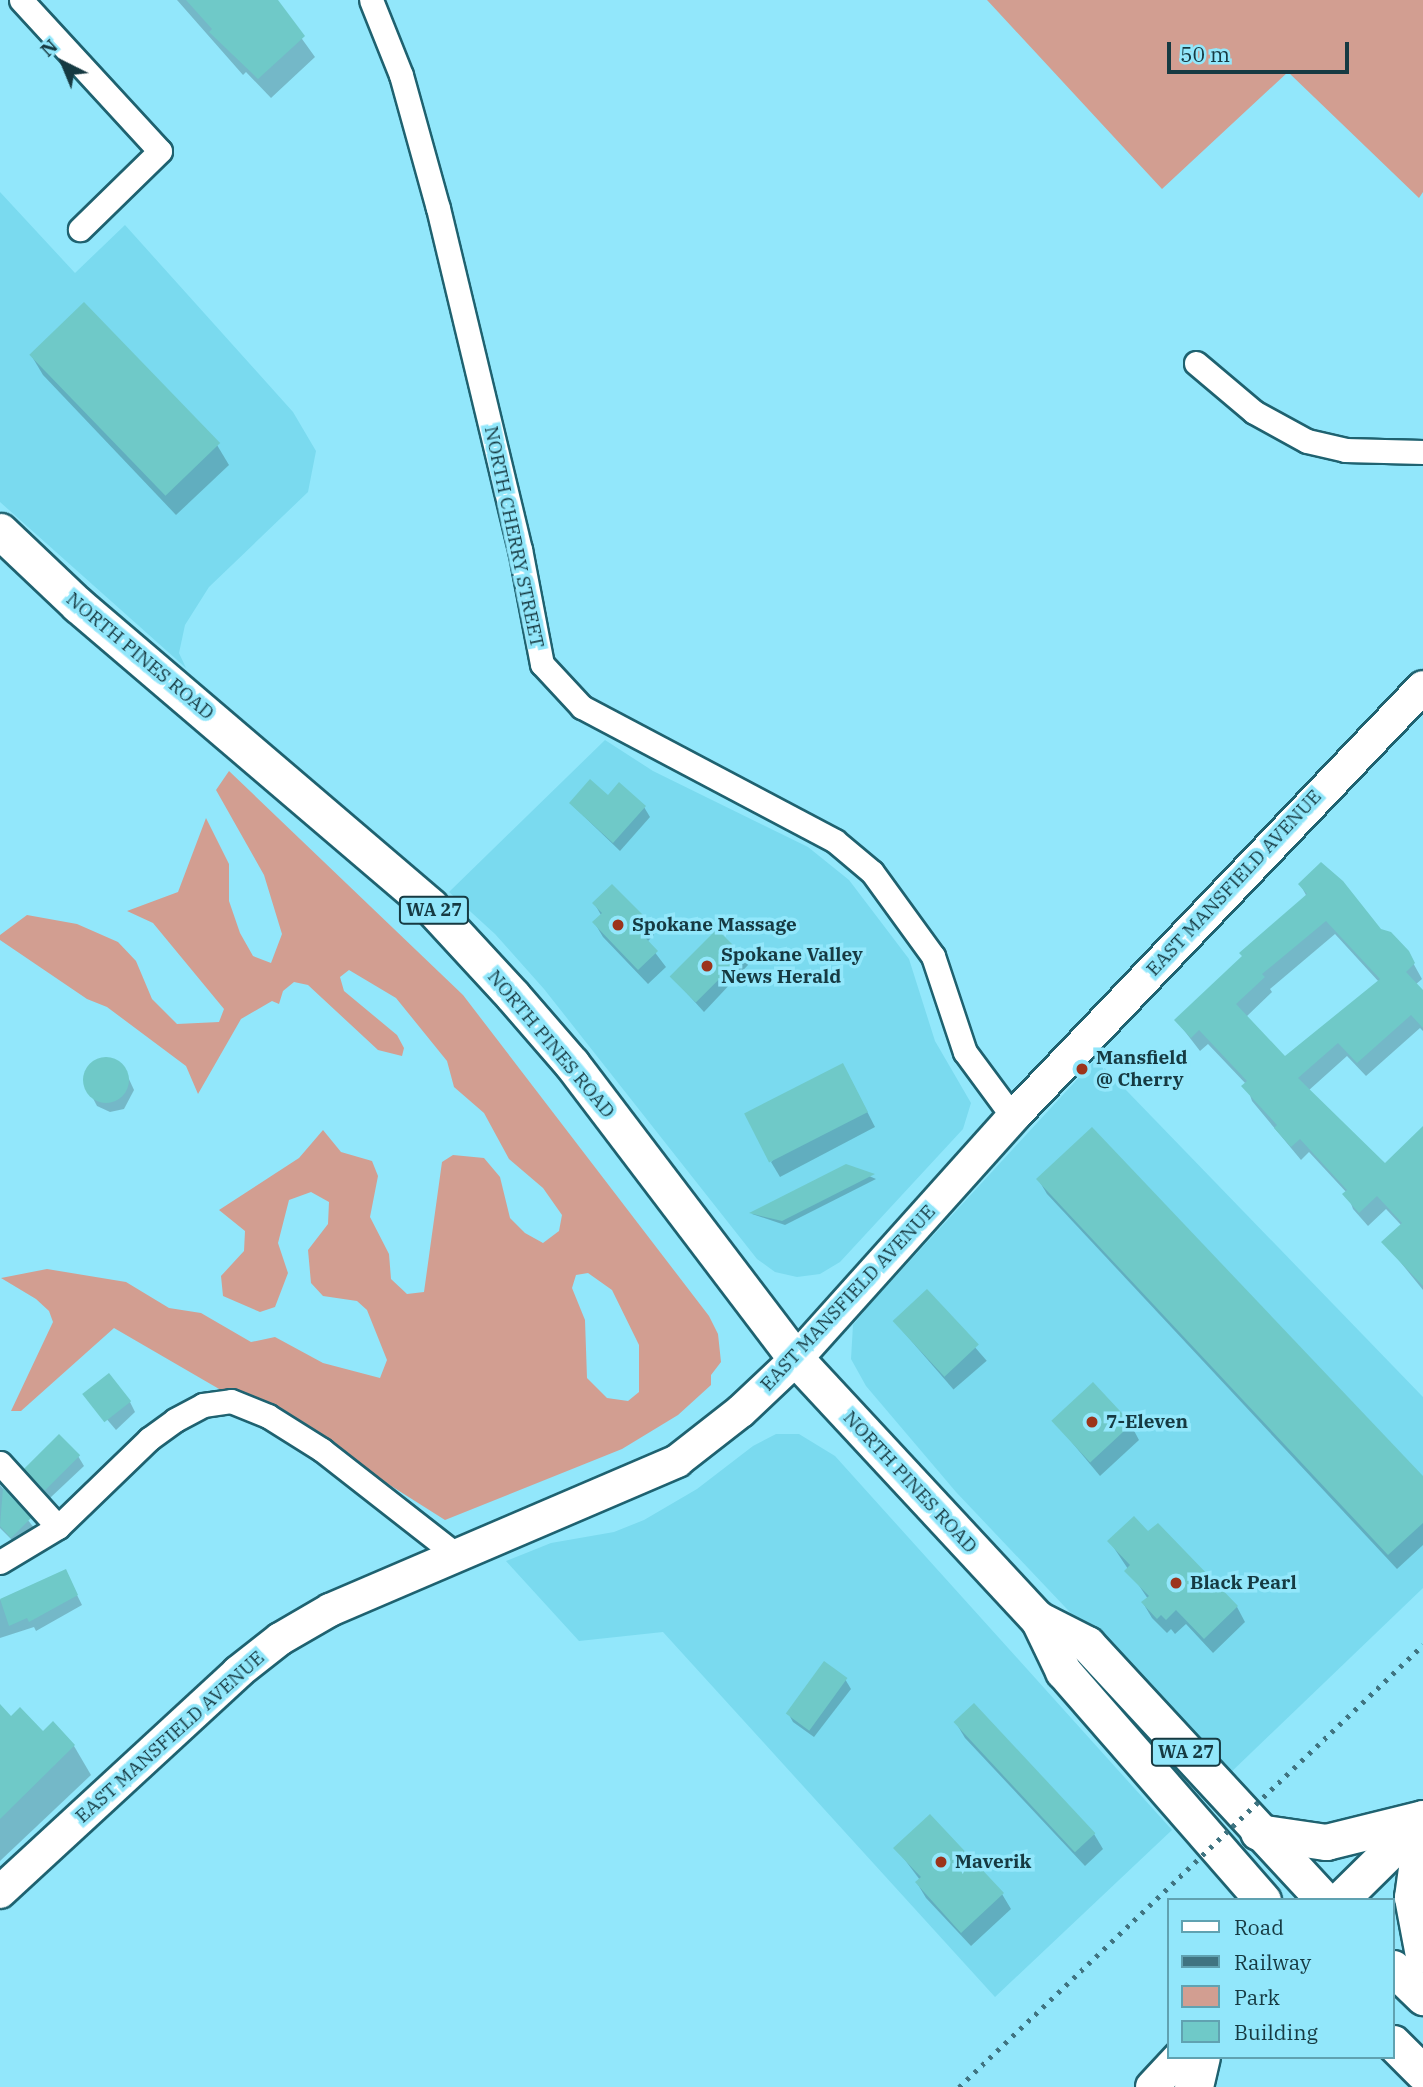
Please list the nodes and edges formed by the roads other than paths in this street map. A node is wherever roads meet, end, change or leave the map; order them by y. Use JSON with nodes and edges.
{"nodes":[{"id":1,"x":21,"y":0,"type":"edge"},
{"id":2,"x":371,"y":0,"type":"edge"},
{"id":3,"x":80,"y":229,"type":"dead end"},
{"id":4,"x":1196,"y":363,"type":"dead end"},
{"id":5,"x":1423,"y":453,"type":"edge"},
{"id":6,"x":0,"y":531,"type":"edge"},
{"id":7,"x":1423,"y":687,"type":"edge"},
{"id":8,"x":1013,"y":1117,"type":"junction"},
{"id":9,"x":796,"y":1359,"type":"junction"},
{"id":10,"x":0,"y":1463,"type":"edge"},
{"id":11,"x":58,"y":1527,"type":"junction"},
{"id":12,"x":459,"y":1557,"type":"junction"},
{"id":13,"x":0,"y":1562,"type":"edge"},
{"id":14,"x":1038,"y":1619,"type":"junction"},
{"id":15,"x":1423,"y":1818,"type":"edge"},
{"id":16,"x":1258,"y":1832,"type":"junction"},
{"id":17,"x":1223,"y":1852,"type":"junction"},
{"id":18,"x":0,"y":1892,"type":"edge"},
{"id":19,"x":1241,"y":1898,"type":"edge"},
{"id":20,"x":1261,"y":1898,"type":"edge"},
{"id":21,"x":1322,"y":1898,"type":"edge"},
{"id":22,"x":1342,"y":1898,"type":"edge"},
{"id":23,"x":1423,"y":1955,"type":"edge"},
{"id":24,"x":1395,"y":1970,"type":"edge"},
{"id":25,"x":1423,"y":1997,"type":"edge"},
{"id":26,"x":1395,"y":2045,"type":"edge"},
{"id":27,"x":1178,"y":2059,"type":"edge"},
{"id":28,"x":1201,"y":2059,"type":"edge"},
{"id":29,"x":1423,"y":2073,"type":"edge"},
{"id":30,"x":1152,"y":2087,"type":"edge"},
{"id":31,"x":1194,"y":2087,"type":"edge"}],
"edges":[{"from":1,"to":3,"type":"street"},
{"from":2,"to":8,"type":"street","name":"NORTH CHERRY STREET"},
{"from":4,"to":5,"type":"street"},
{"from":6,"to":9,"type":"main road","name":"NORTH PINES ROAD","number":"WA 27"},
{"from":7,"to":8,"type":"main road","name":"EAST MANSFIELD AVENUE"},
{"from":8,"to":9,"type":"main road","name":"EAST MANSFIELD AVENUE"},
{"from":9,"to":12,"type":"main road","name":"EAST MANSFIELD AVENUE"},
{"from":9,"to":14,"type":"main road","name":"NORTH PINES ROAD","number":"WA 27"},
{"from":10,"to":11,"type":"street"},
{"from":11,"to":12,"type":"street"},
{"from":11,"to":13,"type":"street"},
{"from":12,"to":18,"type":"main road","name":"EAST MANSFIELD AVENUE"},
{"from":14,"to":16,"type":"main road","name":"NORTH PINES ROAD","number":"WA 27"},
{"from":14,"to":17,"type":"main road","name":"NORTH PINES ROAD","number":"WA 27"},
{"from":15,"to":16,"type":"main road"},
{"from":15,"to":22,"type":"main road"},
{"from":15,"to":23,"type":"main road"},
{"from":16,"to":21,"type":"main road","name":"NORTH PINES ROAD","number":"WA 27"},
{"from":17,"to":19,"type":"main road"},
{"from":17,"to":20,"type":"main road","name":"NORTH PINES ROAD","number":"WA 27"},
{"from":24,"to":25,"type":"main road"},
{"from":26,"to":29,"type":"main road"},
{"from":27,"to":30,"type":"main road"},
{"from":28,"to":31,"type":"highway"}]}
